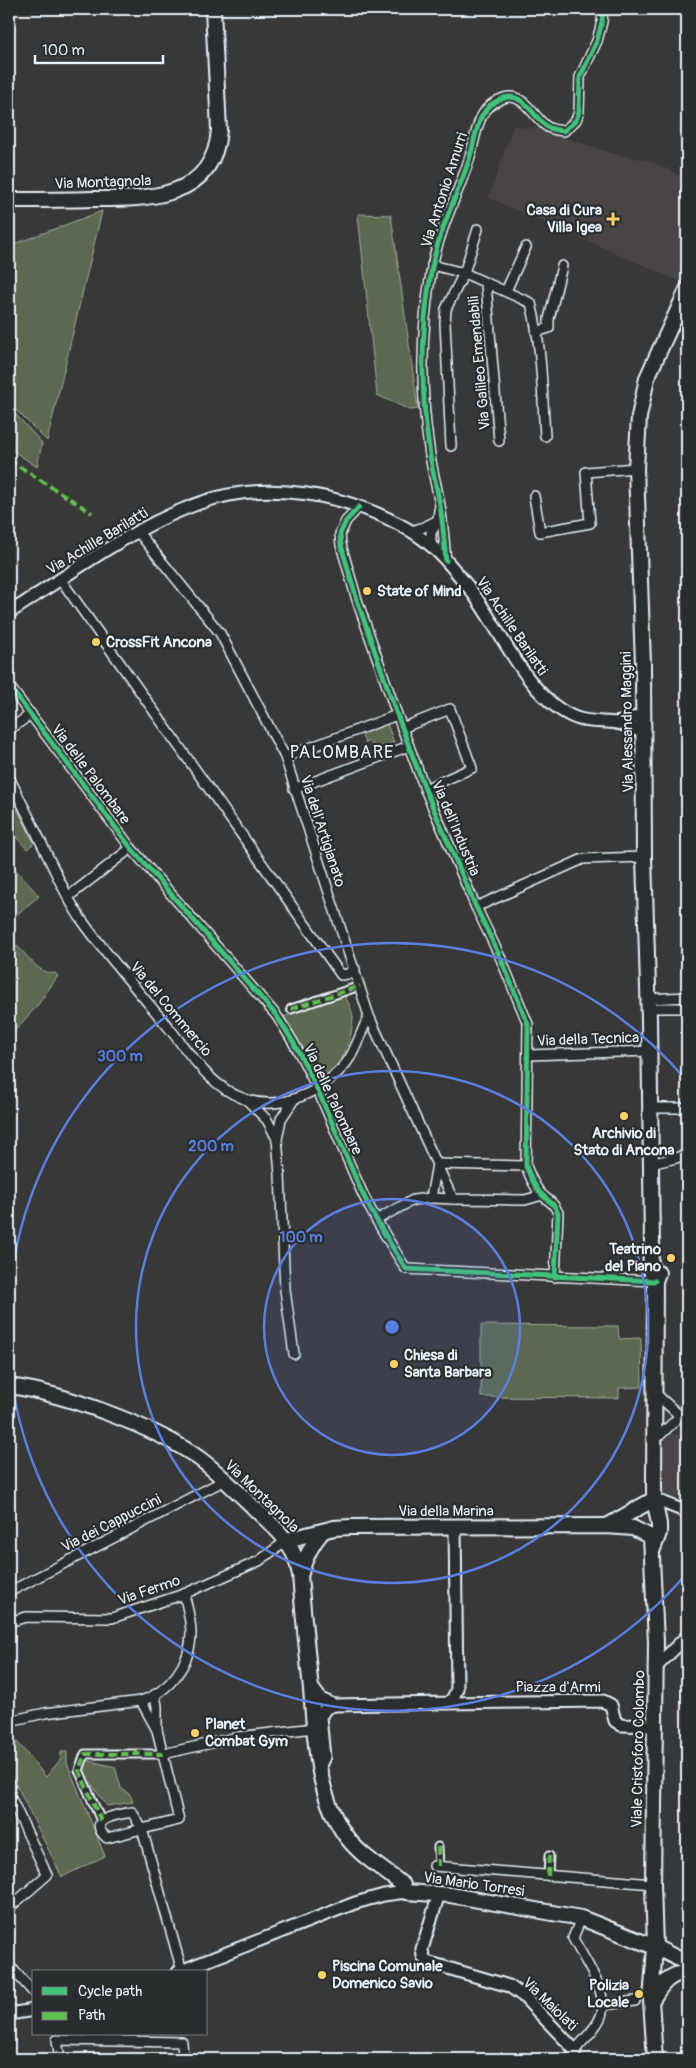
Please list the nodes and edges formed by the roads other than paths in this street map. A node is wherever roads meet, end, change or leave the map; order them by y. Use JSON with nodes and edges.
{"nodes":[{"id":1,"x":213,"y":9,"type":"edge"},
{"id":2,"x":603,"y":9,"type":"edge"},
{"id":3,"x":9,"y":200,"type":"edge"},
{"id":4,"x":478,"y":229,"type":"dead end"},
{"id":5,"x":526,"y":247,"type":"dead end"},
{"id":6,"x":432,"y":265,"type":"junction"},
{"id":7,"x":562,"y":266,"type":"dead end"},
{"id":8,"x":464,"y":273,"type":"junction"},
{"id":9,"x":486,"y":284,"type":"junction"},
{"id":10,"x":687,"y":290,"type":"edge"},
{"id":11,"x":506,"y":291,"type":"junction"},
{"id":12,"x":549,"y":318,"type":"junction"},
{"id":13,"x":536,"y":320,"type":"junction"},
{"id":14,"x":536,"y":332,"type":"junction"},
{"id":15,"x":545,"y":436,"type":"dead end"},
{"id":16,"x":500,"y":441,"type":"dead end"},
{"id":17,"x":450,"y":446,"type":"dead end"},
{"id":18,"x":636,"y":468,"type":"junction"},
{"id":19,"x":534,"y":496,"type":"dead end"},
{"id":20,"x":359,"y":507,"type":"junction"},
{"id":21,"x":440,"y":519,"type":"junction"},
{"id":22,"x":412,"y":531,"type":"junction"},
{"id":23,"x":138,"y":532,"type":"junction"},
{"id":24,"x":431,"y":545,"type":"junction"},
{"id":25,"x":446,"y":561,"type":"junction"},
{"id":26,"x":61,"y":580,"type":"junction"},
{"id":27,"x":9,"y":613,"type":"edge"},
{"id":28,"x":9,"y":686,"type":"edge"},
{"id":29,"x":31,"y":714,"type":"junction"},
{"id":30,"x":397,"y":715,"type":"junction"},
{"id":31,"x":643,"y":715,"type":"junction"},
{"id":32,"x":617,"y":723,"type":"junction"},
{"id":33,"x":402,"y":728,"type":"junction"},
{"id":34,"x":9,"y":730,"type":"edge"},
{"id":35,"x":643,"y":732,"type":"junction"},
{"id":36,"x":409,"y":746,"type":"junction"},
{"id":37,"x":285,"y":757,"type":"junction"},
{"id":38,"x":9,"y":777,"type":"edge"},
{"id":39,"x":294,"y":789,"type":"junction"},
{"id":40,"x":425,"y":789,"type":"junction"},
{"id":41,"x":131,"y":848,"type":"junction"},
{"id":42,"x":644,"y":857,"type":"junction"},
{"id":43,"x":68,"y":896,"type":"junction"},
{"id":44,"x":476,"y":907,"type":"junction"},
{"id":45,"x":354,"y":969,"type":"junction"},
{"id":46,"x":360,"y":986,"type":"junction"},
{"id":47,"x":687,"y":997,"type":"edge"},
{"id":48,"x":648,"y":1003,"type":"junction"},
{"id":49,"x":687,"y":1008,"type":"edge"},
{"id":50,"x":291,"y":1009,"type":"dead end"},
{"id":51,"x":369,"y":1016,"type":"junction"},
{"id":52,"x":650,"y":1051,"type":"junction"},
{"id":53,"x":528,"y":1055,"type":"junction"},
{"id":54,"x":317,"y":1089,"type":"junction"},
{"id":55,"x":293,"y":1100,"type":"junction"},
{"id":56,"x":248,"y":1101,"type":"junction"},
{"id":57,"x":273,"y":1103,"type":"junction"},
{"id":58,"x":650,"y":1108,"type":"junction"},
{"id":59,"x":687,"y":1108,"type":"edge"},
{"id":60,"x":281,"y":1119,"type":"junction"},
{"id":61,"x":267,"y":1120,"type":"junction"},
{"id":62,"x":277,"y":1139,"type":"junction"},
{"id":63,"x":687,"y":1154,"type":"edge"},
{"id":64,"x":437,"y":1164,"type":"junction"},
{"id":65,"x":650,"y":1164,"type":"junction"},
{"id":66,"x":526,"y":1166,"type":"junction"},
{"id":67,"x":542,"y":1195,"type":"junction"},
{"id":68,"x":431,"y":1198,"type":"junction"},
{"id":69,"x":454,"y":1199,"type":"junction"},
{"id":70,"x":376,"y":1220,"type":"junction"},
{"id":71,"x":555,"y":1277,"type":"junction"},
{"id":72,"x":654,"y":1281,"type":"junction"},
{"id":73,"x":294,"y":1354,"type":"dead end"},
{"id":74,"x":9,"y":1386,"type":"edge"},
{"id":75,"x":654,"y":1391,"type":"junction"},
{"id":76,"x":654,"y":1441,"type":"junction"},
{"id":77,"x":225,"y":1480,"type":"junction"},
{"id":78,"x":654,"y":1499,"type":"junction"},
{"id":79,"x":687,"y":1512,"type":"edge"},
{"id":80,"x":607,"y":1526,"type":"junction"},
{"id":81,"x":455,"y":1527,"type":"junction"},
{"id":82,"x":322,"y":1532,"type":"junction"},
{"id":83,"x":651,"y":1537,"type":"joint"},
{"id":84,"x":287,"y":1540,"type":"junction"},
{"id":85,"x":652,"y":1552,"type":"junction"},
{"id":86,"x":300,"y":1575,"type":"junction"},
{"id":87,"x":9,"y":1592,"type":"edge"},
{"id":88,"x":184,"y":1594,"type":"junction"},
{"id":89,"x":10,"y":1623,"type":"edge"},
{"id":90,"x":687,"y":1636,"type":"edge"},
{"id":91,"x":655,"y":1668,"type":"junction"},
{"id":92,"x":310,"y":1683,"type":"junction"},
{"id":93,"x":155,"y":1696,"type":"junction"},
{"id":94,"x":141,"y":1700,"type":"junction"},
{"id":95,"x":448,"y":1703,"type":"junction"},
{"id":96,"x":334,"y":1705,"type":"junction"},
{"id":97,"x":9,"y":1721,"type":"edge"},
{"id":98,"x":654,"y":1726,"type":"junction"},
{"id":99,"x":314,"y":1728,"type":"junction"},
{"id":100,"x":157,"y":1730,"type":"junction"},
{"id":101,"x":163,"y":1754,"type":"junction"},
{"id":102,"x":320,"y":1764,"type":"junction"},
{"id":103,"x":10,"y":1798,"type":"edge"},
{"id":104,"x":102,"y":1821,"type":"junction"},
{"id":105,"x":142,"y":1829,"type":"junction"},
{"id":106,"x":438,"y":1847,"type":"dead end"},
{"id":107,"x":549,"y":1856,"type":"dead end"},
{"id":108,"x":436,"y":1866,"type":"joint"},
{"id":109,"x":548,"y":1876,"type":"junction"},
{"id":110,"x":653,"y":1884,"type":"junction"},
{"id":111,"x":406,"y":1892,"type":"junction"},
{"id":112,"x":439,"y":1894,"type":"junction"},
{"id":113,"x":9,"y":1908,"type":"edge"},
{"id":114,"x":581,"y":1918,"type":"junction"},
{"id":115,"x":654,"y":1947,"type":"junction"},
{"id":116,"x":687,"y":1963,"type":"edge"},
{"id":117,"x":9,"y":1965,"type":"edge"},
{"id":118,"x":180,"y":1970,"type":"edge"},
{"id":119,"x":183,"y":1970,"type":"edge"},
{"id":120,"x":687,"y":1973,"type":"edge"},
{"id":121,"x":32,"y":1991,"type":"edge"},
{"id":122,"x":651,"y":2000,"type":"junction"},
{"id":123,"x":635,"y":2001,"type":"dead end"},
{"id":124,"x":604,"y":2006,"type":"junction"},
{"id":125,"x":32,"y":2010,"type":"edge"},
{"id":126,"x":9,"y":2014,"type":"edge"},
{"id":127,"x":56,"y":2037,"type":"edge"},
{"id":128,"x":573,"y":2055,"type":"edge"},
{"id":129,"x":60,"y":2059,"type":"edge"},
{"id":130,"x":183,"y":2059,"type":"edge"},
{"id":131,"x":655,"y":2059,"type":"edge"}],
"edges":[{"from":1,"to":3,"type":"main road","name":"Via Montagnola"},
{"from":2,"to":6,"type":"street","name":"Via Antonio Amurri"},
{"from":4,"to":8,"type":"street"},
{"from":5,"to":11,"type":"street"},
{"from":6,"to":8,"type":"street","name":"Via Galileo Emendabili"},
{"from":6,"to":21,"type":"street","name":"Via Antonio Amurri"},
{"from":7,"to":12,"type":"street"},
{"from":8,"to":9,"type":"street","name":"Via Galileo Emendabili"},
{"from":8,"to":17,"type":"street"},
{"from":9,"to":11,"type":"street","name":"Via Galileo Emendabili"},
{"from":9,"to":16,"type":"street","name":"Via Galileo Emendabili"},
{"from":10,"to":18,"type":"main road","name":"Via Alessandro Maggini"},
{"from":11,"to":13,"type":"street","name":"Via Galileo Emendabili"},
{"from":12,"to":13,"type":"street"},
{"from":12,"to":14,"type":"street"},
{"from":13,"to":14,"type":"street","name":"Via Galileo Emendabili"},
{"from":14,"to":15,"type":"street","name":"Via Galileo Emendabili"},
{"from":18,"to":19,"type":"street"},
{"from":18,"to":31,"type":"main road","name":"Via Alessandro Maggini"},
{"from":20,"to":22,"type":"street","name":"Via Achille Barilatti"},
{"from":20,"to":23,"type":"street","name":"Via Achille Barilatti"},
{"from":20,"to":30,"type":"street","name":"Via dell'Industria"},
{"from":21,"to":22,"type":"street"},
{"from":21,"to":24,"type":"street","name":"Via Antonio Amurri"},
{"from":21,"to":25,"type":"street","name":"Via Antonio Amurri"},
{"from":22,"to":24,"type":"street","name":"Via Achille Barilatti"},
{"from":23,"to":26,"type":"street","name":"Via Achille Barilatti"},
{"from":23,"to":37,"type":"street","name":"Via dell'Artigianato"},
{"from":24,"to":25,"type":"street","name":"Via Achille Barilatti"},
{"from":25,"to":32,"type":"street","name":"Via Achille Barilatti"},
{"from":26,"to":27,"type":"street","name":"Via Achille Barilatti"},
{"from":26,"to":45,"type":"street"},
{"from":28,"to":29,"type":"street","name":"Via delle Palombare"},
{"from":29,"to":34,"type":"street"},
{"from":29,"to":41,"type":"street","name":"Via delle Palombare"},
{"from":30,"to":33,"type":"street","name":"Via dell'Industria"},
{"from":30,"to":37,"type":"street"},
{"from":31,"to":32,"type":"street","name":"Via Achille Barilatti"},
{"from":31,"to":35,"type":"main road","name":"Via Alessandro Maggini"},
{"from":32,"to":35,"type":"street","name":"Via Achille Barilatti"},
{"from":33,"to":36,"type":"street","name":"Via dell'Industria"},
{"from":33,"to":40,"type":"street","name":"Via dell'Industria"},
{"from":35,"to":42,"type":"main road","name":"Via Alessandro Maggini"},
{"from":36,"to":39,"type":"street"},
{"from":36,"to":40,"type":"street","name":"Via dell'Industria"},
{"from":37,"to":39,"type":"street","name":"Via dell'Artigianato"},
{"from":38,"to":43,"type":"street","name":"Via del Commercio"},
{"from":39,"to":45,"type":"street","name":"Via dell'Artigianato"},
{"from":40,"to":44,"type":"street","name":"Via dell'Industria"},
{"from":41,"to":43,"type":"street"},
{"from":41,"to":54,"type":"street","name":"Via delle Palombare"},
{"from":42,"to":44,"type":"street"},
{"from":42,"to":48,"type":"main road","name":"Via Alessandro Maggini"},
{"from":43,"to":56,"type":"street","name":"Via del Commercio"},
{"from":44,"to":53,"type":"street","name":"Via dell'Industria"},
{"from":45,"to":46,"type":"street","name":"Via dell'Artigianato"},
{"from":46,"to":50,"type":"street"},
{"from":46,"to":51,"type":"street","name":"Via dell'Artigianato"},
{"from":47,"to":48,"type":"street"},
{"from":48,"to":49,"type":"street"},
{"from":48,"to":52,"type":"main road","name":"Via Alessandro Maggini"},
{"from":51,"to":54,"type":"street","name":"Via del Commercio"},
{"from":51,"to":64,"type":"street","name":"Via dell'Artigianato"},
{"from":52,"to":53,"type":"street","name":"Via della Tecnica"},
{"from":52,"to":58,"type":"main road","name":"Via Alessandro Maggini"},
{"from":53,"to":66,"type":"street","name":"Via dell'Industria"},
{"from":54,"to":55,"type":"street","name":"Via del Commercio"},
{"from":54,"to":70,"type":"street","name":"Via delle Palombare"},
{"from":55,"to":57,"type":"street","name":"Via del Commercio"},
{"from":55,"to":60,"type":"street"},
{"from":56,"to":57,"type":"street","name":"Via del Commercio"},
{"from":56,"to":61,"type":"street"},
{"from":57,"to":60,"type":"street"},
{"from":57,"to":61,"type":"street"},
{"from":58,"to":59,"type":"street"},
{"from":58,"to":65,"type":"main road","name":"Via Alessandro Maggini"},
{"from":60,"to":62,"type":"street"},
{"from":61,"to":62,"type":"street"},
{"from":62,"to":73,"type":"street"},
{"from":63,"to":65,"type":"street"},
{"from":64,"to":66,"type":"street"},
{"from":64,"to":68,"type":"street"},
{"from":64,"to":69,"type":"street","name":"Via dell'Artigianato"},
{"from":65,"to":72,"type":"main road","name":"Via Alessandro Maggini"},
{"from":66,"to":67,"type":"street"},
{"from":67,"to":69,"type":"street"},
{"from":67,"to":71,"type":"street"},
{"from":68,"to":69,"type":"street"},
{"from":68,"to":70,"type":"street"},
{"from":70,"to":71,"type":"street","name":"Via delle Palombare"},
{"from":71,"to":72,"type":"street","name":"Via delle Palombare"},
{"from":72,"to":75,"type":"main road","name":"Viale Cristoforo Colombo"},
{"from":74,"to":77,"type":"main road","name":"Via Montagnola"},
{"from":75,"to":76,"type":"main road","name":"Viale Cristoforo Colombo"},
{"from":75,"to":76,"type":"street"},
{"from":76,"to":78,"type":"main road","name":"Viale Cristoforo Colombo"},
{"from":77,"to":84,"type":"main road","name":"Via Montagnola"},
{"from":77,"to":87,"type":"street","name":"Via dei Cappuccini"},
{"from":78,"to":79,"type":"street"},
{"from":78,"to":80,"type":"main road","name":"Via della Marina"},
{"from":78,"to":85,"type":"main road","name":"Viale Cristoforo Colombo"},
{"from":80,"to":81,"type":"main road","name":"Via della Marina"},
{"from":80,"to":83,"type":"main road","name":"Via della Marina"},
{"from":81,"to":82,"type":"main road","name":"Via della Marina"},
{"from":81,"to":95,"type":"street"},
{"from":82,"to":84,"type":"main road","name":"Via della Marina"},
{"from":82,"to":86,"type":"main road"},
{"from":83,"to":85,"type":"main road","name":"Viale Cristoforo Colombo"},
{"from":84,"to":86,"type":"main road","name":"Via Montagnola"},
{"from":84,"to":88,"type":"street","name":"Via Fermo"},
{"from":85,"to":91,"type":"main road","name":"Viale Cristoforo Colombo"},
{"from":86,"to":92,"type":"main road","name":"Via Montagnola"},
{"from":88,"to":89,"type":"street","name":"Via Fermo"},
{"from":88,"to":93,"type":"street"},
{"from":90,"to":91,"type":"street"},
{"from":91,"to":98,"type":"main road","name":"Viale Cristoforo Colombo"},
{"from":92,"to":96,"type":"street"},
{"from":92,"to":99,"type":"main road","name":"Via Montagnola"},
{"from":93,"to":94,"type":"street"},
{"from":93,"to":100,"type":"street"},
{"from":94,"to":97,"type":"street"},
{"from":94,"to":100,"type":"street"},
{"from":95,"to":96,"type":"street","name":"Piazza d'Armi"},
{"from":95,"to":98,"type":"street","name":"Piazza d'Armi"},
{"from":96,"to":102,"type":"street","name":"Via Montagnola"},
{"from":98,"to":110,"type":"main road","name":"Viale Cristoforo Colombo"},
{"from":99,"to":101,"type":"street"},
{"from":99,"to":102,"type":"main road","name":"Via Montagnola"},
{"from":100,"to":101,"type":"street"},
{"from":101,"to":104,"type":"street"},
{"from":101,"to":105,"type":"street"},
{"from":102,"to":111,"type":"main road","name":"Via Montagnola"},
{"from":103,"to":113,"type":"street"},
{"from":104,"to":105,"type":"street"},
{"from":104,"to":105,"type":"street"},
{"from":105,"to":118,"type":"street"},
{"from":106,"to":108,"type":"street"},
{"from":107,"to":109,"type":"street"},
{"from":108,"to":109,"type":"street"},
{"from":109,"to":110,"type":"street"},
{"from":110,"to":115,"type":"main road","name":"Viale Cristoforo Colombo"},
{"from":111,"to":112,"type":"main road","name":"Via Mario Torresi"},
{"from":111,"to":119,"type":"street","name":"Via Mario Torresi"},
{"from":112,"to":114,"type":"main road","name":"Via Mario Torresi"},
{"from":112,"to":128,"type":"street","name":"Via Maiolati"},
{"from":114,"to":115,"type":"main road","name":"Via Mario Torresi"},
{"from":114,"to":124,"type":"street"},
{"from":115,"to":116,"type":"main road","name":"Via Mario Torresi"},
{"from":115,"to":122,"type":"main road","name":"Viale Cristoforo Colombo"},
{"from":117,"to":121,"type":"street"},
{"from":120,"to":122,"type":"main road"},
{"from":122,"to":131,"type":"main road","name":"Viale Cristoforo Colombo"},
{"from":123,"to":124,"type":"street"},
{"from":124,"to":128,"type":"street"},
{"from":125,"to":126,"type":"street"},
{"from":127,"to":129,"type":"street"},
{"from":127,"to":130,"type":"street"}]}
